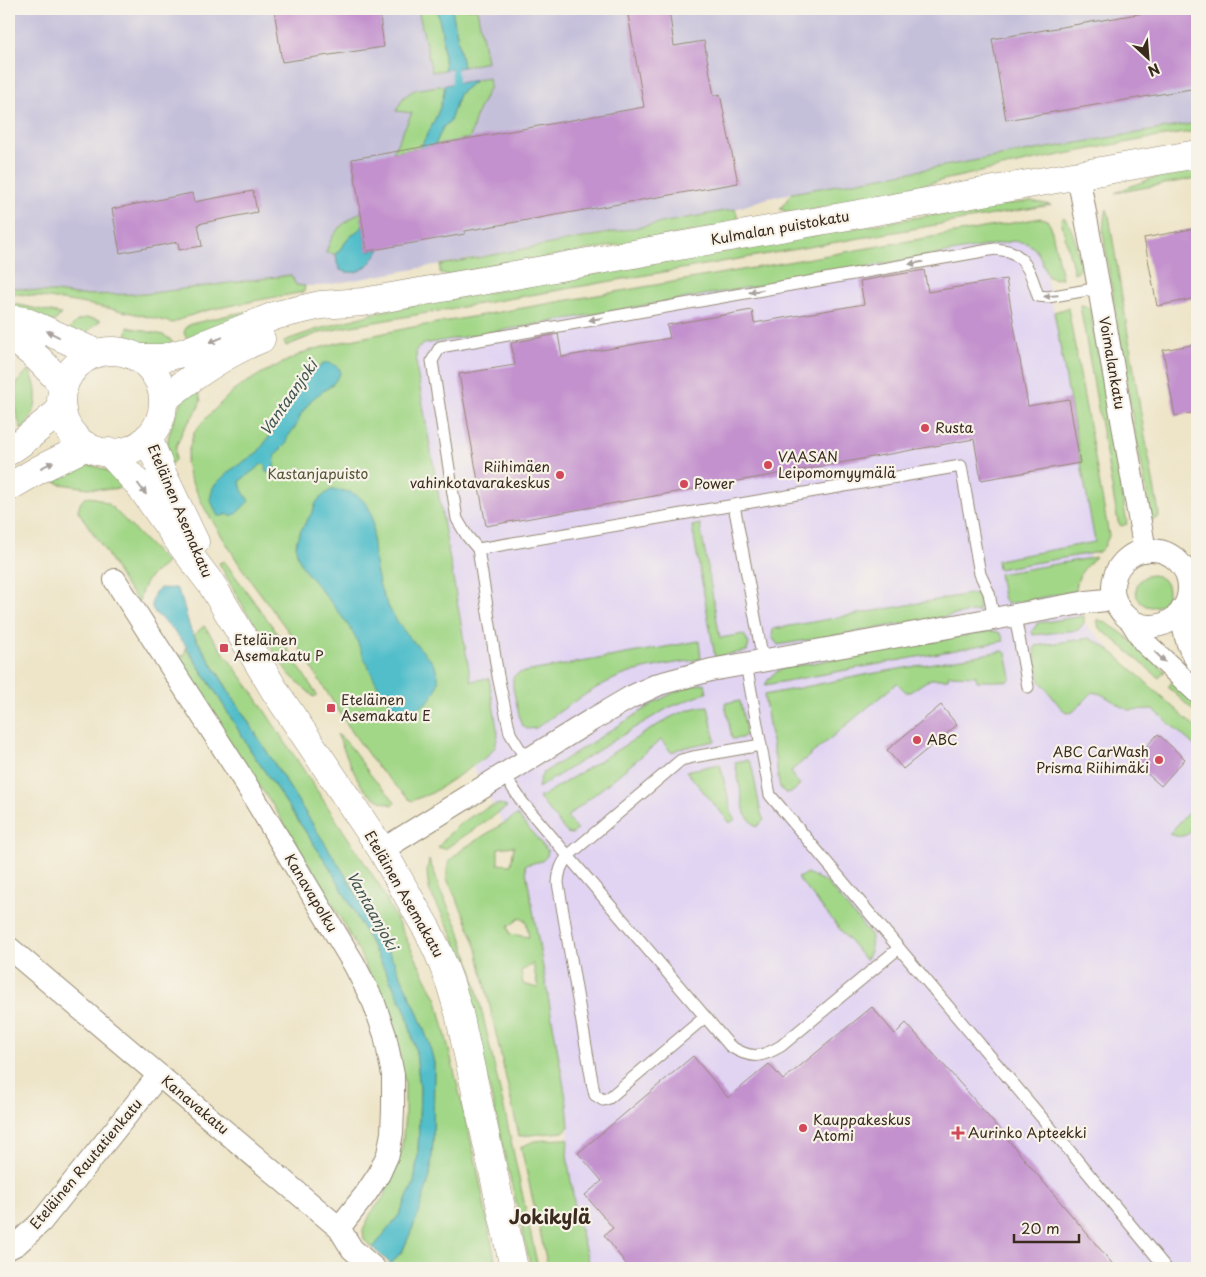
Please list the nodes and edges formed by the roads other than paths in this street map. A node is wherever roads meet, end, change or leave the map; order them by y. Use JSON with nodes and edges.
{"nodes":[{"id":1,"x":1197,"y":154,"type":"edge"},
{"id":2,"x":1078,"y":175,"type":"junction"},
{"id":3,"x":1099,"y":288,"type":"junction"},
{"id":4,"x":363,"y":302,"type":"junction"},
{"id":5,"x":9,"y":319,"type":"edge"},
{"id":6,"x":9,"y":337,"type":"edge"},
{"id":7,"x":96,"y":353,"type":"junction"},
{"id":8,"x":138,"y":358,"type":"junction"},
{"id":9,"x":63,"y":397,"type":"junction"},
{"id":10,"x":163,"y":400,"type":"junction"},
{"id":11,"x":148,"y":438,"type":"junction"},
{"id":12,"x":98,"y":449,"type":"junction"},
{"id":13,"x":9,"y":451,"type":"edge"},
{"id":14,"x":9,"y":487,"type":"edge"},
{"id":15,"x":734,"y":505,"type":"junction"},
{"id":16,"x":478,"y":550,"type":"junction"},
{"id":17,"x":1145,"y":551,"type":"junction"},
{"id":18,"x":1192,"y":573,"type":"edge"},
{"id":19,"x":115,"y":580,"type":"dead end"},
{"id":20,"x":212,"y":585,"type":"junction"},
{"id":21,"x":1115,"y":599,"type":"junction"},
{"id":22,"x":1182,"y":609,"type":"junction"},
{"id":23,"x":1005,"y":618,"type":"junction"},
{"id":24,"x":1130,"y":619,"type":"junction"},
{"id":25,"x":1197,"y":661,"type":"edge"},
{"id":26,"x":754,"y":662,"type":"junction"},
{"id":27,"x":1028,"y":687,"type":"dead end"},
{"id":28,"x":1197,"y":692,"type":"edge"},
{"id":29,"x":761,"y":745,"type":"junction"},
{"id":30,"x":527,"y":761,"type":"junction"},
{"id":31,"x":504,"y":775,"type":"junction"},
{"id":32,"x":382,"y":850,"type":"junction"},
{"id":33,"x":569,"y":855,"type":"junction"},
{"id":34,"x":9,"y":948,"type":"edge"},
{"id":35,"x":899,"y":948,"type":"junction"},
{"id":36,"x":705,"y":1017,"type":"junction"},
{"id":37,"x":159,"y":1075,"type":"junction"},
{"id":38,"x":339,"y":1228,"type":"junction"},
{"id":39,"x":9,"y":1248,"type":"edge"},
{"id":40,"x":374,"y":1268,"type":"edge"},
{"id":41,"x":514,"y":1268,"type":"edge"},
{"id":42,"x":1166,"y":1268,"type":"edge"}],
"edges":[{"from":1,"to":2,"type":"street","name":"Kulmalan puistokatu"},
{"from":2,"to":3,"type":"street","name":"Voimalankatu"},
{"from":2,"to":4,"type":"street","name":"Kulmalan puistokatu"},
{"from":3,"to":16,"type":"lane","one_way":true},
{"from":3,"to":17,"type":"street","name":"Voimalankatu"},
{"from":4,"to":8,"type":"street","name":"Kulmalan puistokatu","one_way":true},
{"from":4,"to":10,"type":"street","name":"Kulmalan puistokatu"},
{"from":7,"to":5,"type":"street","one_way":true},
{"from":6,"to":9,"type":"street"},
{"from":7,"to":8,"type":"street"},
{"from":7,"to":9,"type":"street"},
{"from":8,"to":10,"type":"street"},
{"from":9,"to":12,"type":"street"},
{"from":9,"to":13,"type":"street"},
{"from":10,"to":11,"type":"street"},
{"from":11,"to":12,"type":"street"},
{"from":11,"to":20,"type":"street","name":"Eteläinen Asemakatu"},
{"from":14,"to":12,"type":"street","one_way":true},
{"from":12,"to":20,"type":"street","name":"Eteläinen Asemakatu","one_way":true},
{"from":15,"to":16,"type":"lane"},
{"from":15,"to":23,"type":"lane"},
{"from":15,"to":26,"type":"lane"},
{"from":16,"to":30,"type":"lane"},
{"from":17,"to":18,"type":"street"},
{"from":17,"to":21,"type":"street"},
{"from":18,"to":22,"type":"street"},
{"from":19,"to":38,"type":"street","name":"Kanavapolku"},
{"from":20,"to":32,"type":"street","name":"Eteläinen Asemakatu"},
{"from":21,"to":23,"type":"street"},
{"from":21,"to":24,"type":"street"},
{"from":22,"to":24,"type":"street"},
{"from":22,"to":25,"type":"street"},
{"from":23,"to":26,"type":"street"},
{"from":23,"to":27,"type":"lane"},
{"from":24,"to":28,"type":"street","one_way":true},
{"from":26,"to":29,"type":"lane"},
{"from":26,"to":30,"type":"street"},
{"from":29,"to":33,"type":"lane"},
{"from":29,"to":35,"type":"lane"},
{"from":30,"to":31,"type":"street"},
{"from":31,"to":32,"type":"street"},
{"from":31,"to":33,"type":"lane"},
{"from":32,"to":41,"type":"street","name":"Eteläinen Asemakatu"},
{"from":33,"to":36,"type":"lane"},
{"from":33,"to":36,"type":"lane"},
{"from":34,"to":37,"type":"street","name":"Kanavakatu"},
{"from":35,"to":36,"type":"lane"},
{"from":35,"to":42,"type":"lane"},
{"from":37,"to":38,"type":"street","name":"Kanavakatu"},
{"from":37,"to":39,"type":"street","name":"Eteläinen Rautatienkatu"},
{"from":38,"to":40,"type":"street","name":"Kanavakatu"}]}
